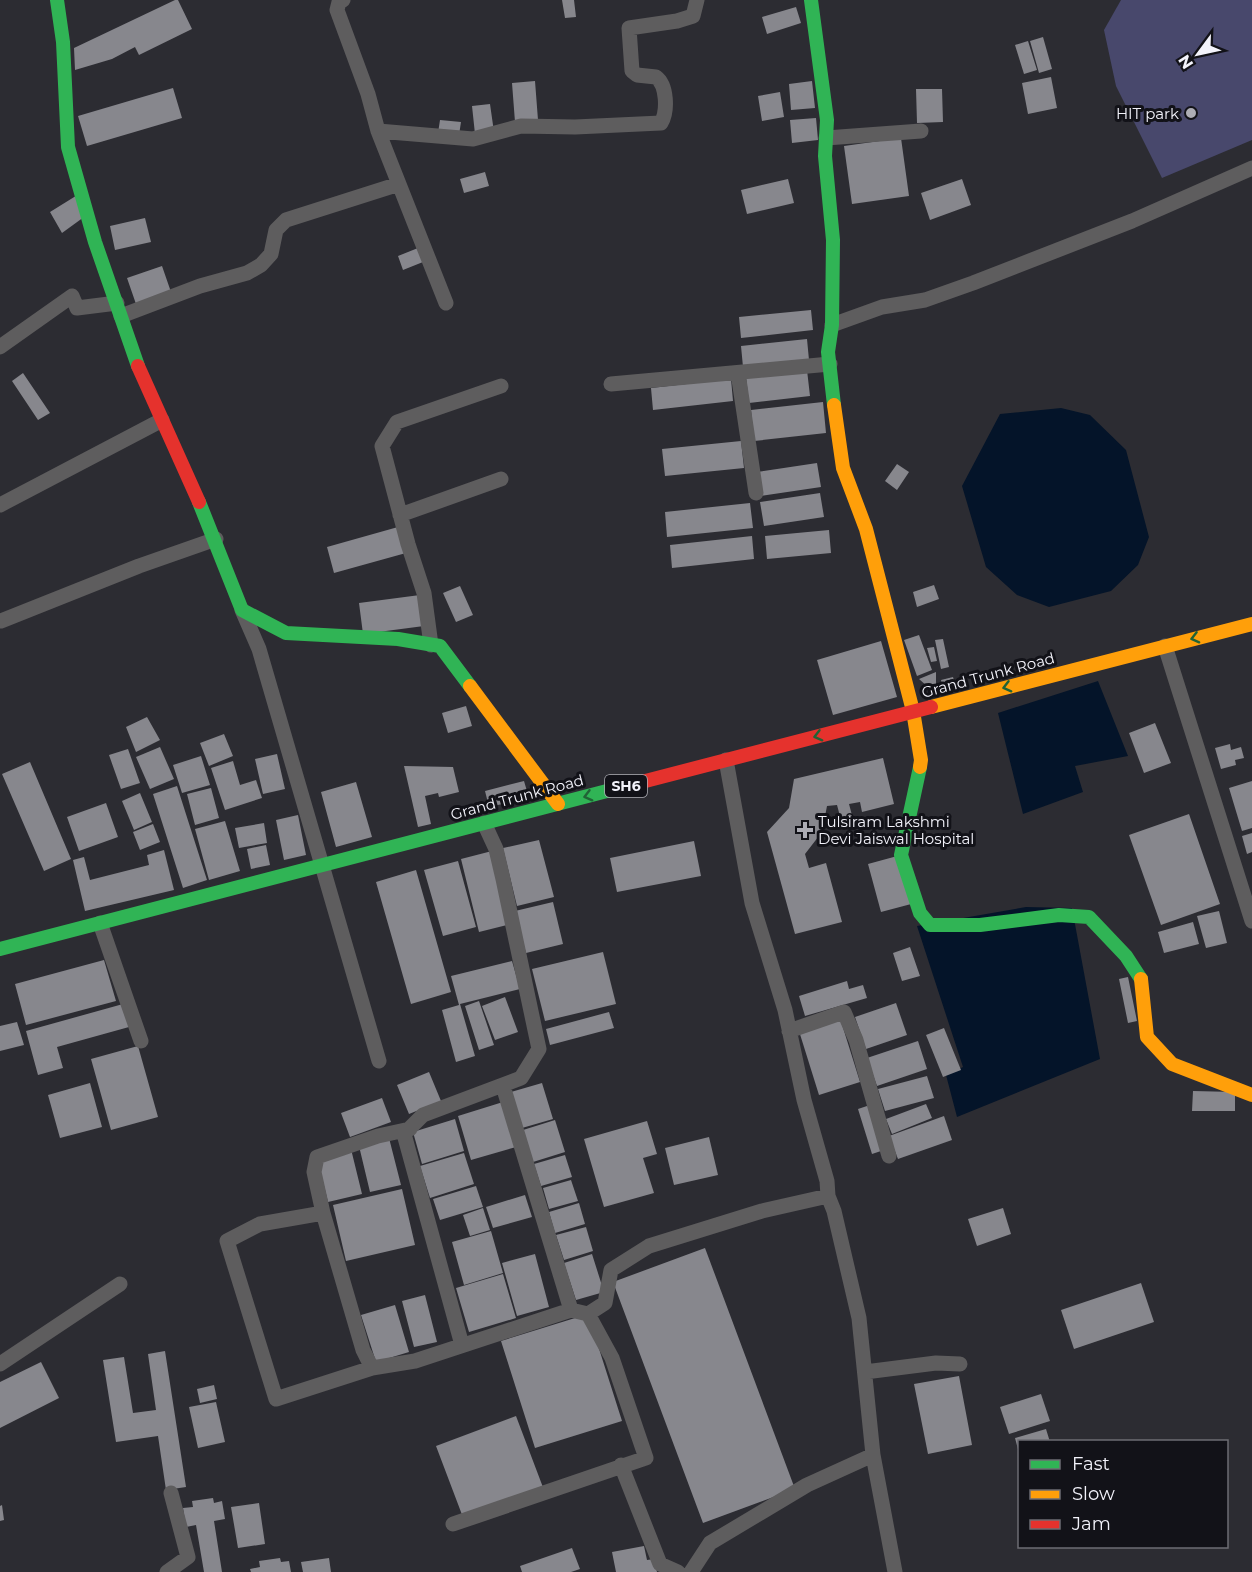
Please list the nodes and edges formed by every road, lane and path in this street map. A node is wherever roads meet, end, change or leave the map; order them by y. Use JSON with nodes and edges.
{"nodes":[{"id":1,"x":57,"y":0,"type":"edge"},
{"id":2,"x":343,"y":0,"type":"edge"},
{"id":3,"x":697,"y":0,"type":"edge"},
{"id":4,"x":811,"y":0,"type":"edge"},
{"id":5,"x":378,"y":130,"type":"junction"},
{"id":6,"x":921,"y":131,"type":"dead end"},
{"id":7,"x":826,"y":138,"type":"junction"},
{"id":8,"x":1252,"y":168,"type":"edge"},
{"id":9,"x":399,"y":184,"type":"junction"},
{"id":10,"x":446,"y":303,"type":"dead end"},
{"id":11,"x":119,"y":310,"type":"junction"},
{"id":12,"x":832,"y":325,"type":"junction"},
{"id":13,"x":0,"y":347,"type":"edge"},
{"id":14,"x":830,"y":364,"type":"junction"},
{"id":15,"x":738,"y":373,"type":"junction"},
{"id":16,"x":611,"y":384,"type":"dead end"},
{"id":17,"x":501,"y":386,"type":"dead end"},
{"id":18,"x":162,"y":420,"type":"junction"},
{"id":19,"x":501,"y":479,"type":"dead end"},
{"id":20,"x":756,"y":493,"type":"dead end"},
{"id":21,"x":0,"y":505,"type":"edge"},
{"id":22,"x":400,"y":515,"type":"junction"},
{"id":23,"x":216,"y":539,"type":"junction"},
{"id":24,"x":242,"y":610,"type":"junction"},
{"id":25,"x":1,"y":621,"type":"edge"},
{"id":26,"x":1252,"y":624,"type":"edge"},
{"id":27,"x":431,"y":645,"type":"junction"},
{"id":28,"x":1165,"y":646,"type":"junction"},
{"id":29,"x":913,"y":711,"type":"junction"},
{"id":30,"x":726,"y":760,"type":"junction"},
{"id":31,"x":558,"y":804,"type":"junction"},
{"id":32,"x":484,"y":823,"type":"junction"},
{"id":33,"x":321,"y":866,"type":"junction"},
{"id":34,"x":1252,"y":921,"type":"edge"},
{"id":35,"x":100,"y":923,"type":"junction"},
{"id":36,"x":2,"y":946,"type":"edge"},
{"id":37,"x":789,"y":1031,"type":"junction"},
{"id":38,"x":141,"y":1041,"type":"dead end"},
{"id":39,"x":379,"y":1061,"type":"dead end"},
{"id":40,"x":503,"y":1086,"type":"junction"},
{"id":41,"x":1252,"y":1095,"type":"edge"},
{"id":42,"x":410,"y":1129,"type":"junction"},
{"id":43,"x":889,"y":1156,"type":"dead end"},
{"id":44,"x":828,"y":1196,"type":"junction"},
{"id":45,"x":323,"y":1214,"type":"junction"},
{"id":46,"x":120,"y":1284,"type":"dead end"},
{"id":47,"x":571,"y":1310,"type":"junction"},
{"id":48,"x":588,"y":1314,"type":"junction"},
{"id":49,"x":462,"y":1345,"type":"junction"},
{"id":50,"x":0,"y":1364,"type":"edge"},
{"id":51,"x":960,"y":1364,"type":"dead end"},
{"id":52,"x":372,"y":1368,"type":"junction"},
{"id":53,"x":865,"y":1372,"type":"junction"},
{"id":54,"x":873,"y":1455,"type":"junction"},
{"id":55,"x":621,"y":1465,"type":"junction"},
{"id":56,"x":171,"y":1493,"type":"dead end"},
{"id":57,"x":453,"y":1524,"type":"dead end"},
{"id":58,"x":167,"y":1572,"type":"edge"},
{"id":59,"x":678,"y":1572,"type":"edge"},
{"id":60,"x":691,"y":1572,"type":"edge"},
{"id":61,"x":895,"y":1572,"type":"edge"}],
"edges":[{"from":1,"to":11,"type":"street"},
{"from":2,"to":5,"type":"street"},
{"from":3,"to":5,"type":"street"},
{"from":4,"to":7,"type":"street"},
{"from":5,"to":9,"type":"street"},
{"from":6,"to":7,"type":"street"},
{"from":7,"to":12,"type":"street"},
{"from":8,"to":12,"type":"street"},
{"from":9,"to":10,"type":"street"},
{"from":9,"to":11,"type":"street"},
{"from":11,"to":13,"type":"street"},
{"from":11,"to":18,"type":"street"},
{"from":12,"to":14,"type":"street"},
{"from":14,"to":15,"type":"street"},
{"from":14,"to":29,"type":"street"},
{"from":15,"to":16,"type":"street"},
{"from":15,"to":20,"type":"street"},
{"from":17,"to":22,"type":"street"},
{"from":18,"to":21,"type":"street"},
{"from":18,"to":23,"type":"street"},
{"from":19,"to":22,"type":"street"},
{"from":22,"to":27,"type":"street"},
{"from":23,"to":24,"type":"street"},
{"from":23,"to":25,"type":"street"},
{"from":24,"to":27,"type":"street"},
{"from":24,"to":33,"type":"street"},
{"from":26,"to":28,"type":"street","name":"Grand Trunk Road","number":"SH6","one_way":true},
{"from":27,"to":31,"type":"street"},
{"from":28,"to":29,"type":"street","name":"Grand Trunk Road","number":"SH6","one_way":true},
{"from":28,"to":34,"type":"street"},
{"from":29,"to":30,"type":"street","name":"Grand Trunk Road","number":"SH6","one_way":true},
{"from":29,"to":41,"type":"street"},
{"from":30,"to":31,"type":"street","name":"Grand Trunk Road","number":"SH6","one_way":true},
{"from":30,"to":37,"type":"street"},
{"from":31,"to":32,"type":"street","name":"Grand Trunk Road","number":"SH6"},
{"from":32,"to":33,"type":"street","name":"Grand Trunk Road","number":"SH6"},
{"from":32,"to":40,"type":"street"},
{"from":33,"to":35,"type":"street","name":"Grand Trunk Road","number":"SH6"},
{"from":33,"to":39,"type":"street"},
{"from":35,"to":36,"type":"street","name":"Grand Trunk Road","number":"SH6"},
{"from":35,"to":38,"type":"street"},
{"from":37,"to":43,"type":"street"},
{"from":37,"to":44,"type":"street"},
{"from":40,"to":42,"type":"street"},
{"from":40,"to":47,"type":"street"},
{"from":42,"to":45,"type":"street"},
{"from":42,"to":49,"type":"street"},
{"from":44,"to":48,"type":"street"},
{"from":44,"to":53,"type":"street"},
{"from":45,"to":52,"type":"street"},
{"from":45,"to":52,"type":"street"},
{"from":46,"to":50,"type":"street"},
{"from":47,"to":48,"type":"street"},
{"from":47,"to":49,"type":"street"},
{"from":48,"to":55,"type":"street"},
{"from":49,"to":52,"type":"street"},
{"from":51,"to":53,"type":"street"},
{"from":53,"to":54,"type":"street"},
{"from":54,"to":60,"type":"street"},
{"from":54,"to":61,"type":"street"},
{"from":55,"to":57,"type":"street"},
{"from":55,"to":59,"type":"street"},
{"from":56,"to":58,"type":"street"}]}
